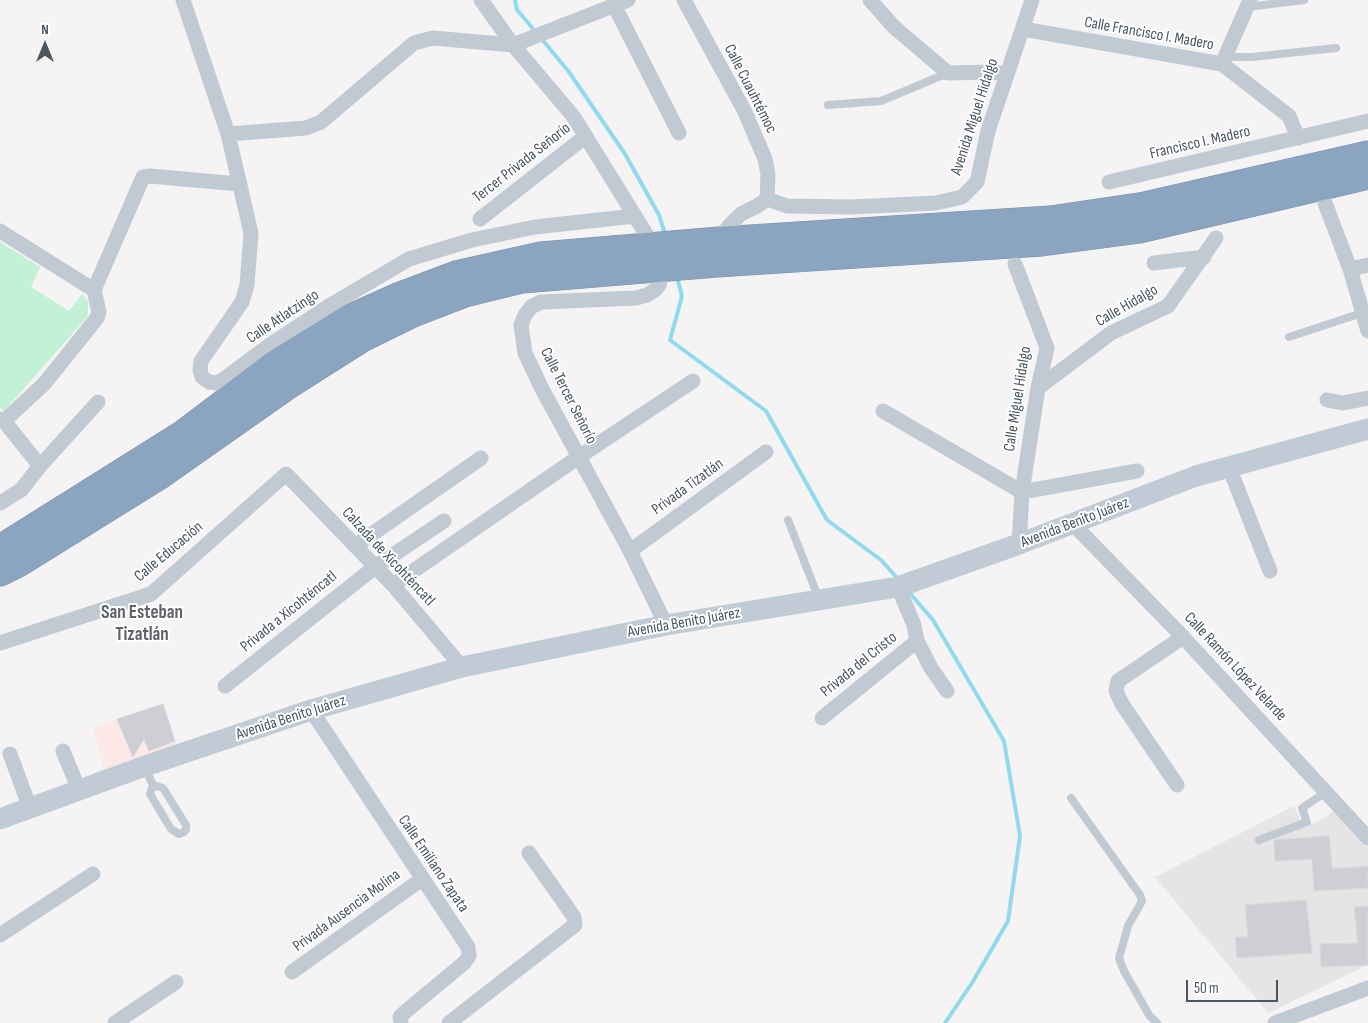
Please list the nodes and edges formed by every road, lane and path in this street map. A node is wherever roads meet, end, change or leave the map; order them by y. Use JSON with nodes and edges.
{"nodes":[{"id":1,"x":481,"y":0,"type":"edge"},
{"id":2,"x":684,"y":0,"type":"edge"},
{"id":3,"x":870,"y":0,"type":"edge"},
{"id":4,"x":1032,"y":0,"type":"edge"},
{"id":5,"x":1304,"y":0,"type":"edge"},
{"id":6,"x":187,"y":2,"type":"edge"},
{"id":7,"x":621,"y":2,"type":"edge"},
{"id":8,"x":1249,"y":4,"type":"edge"},
{"id":9,"x":1023,"y":29,"type":"junction"},
{"id":10,"x":513,"y":45,"type":"junction"},
{"id":11,"x":1336,"y":48,"type":"dead end"},
{"id":12,"x":1223,"y":61,"type":"junction"},
{"id":13,"x":948,"y":73,"type":"junction"},
{"id":14,"x":1007,"y":74,"type":"junction"},
{"id":15,"x":828,"y":105,"type":"dead end"},
{"id":16,"x":1368,"y":122,"type":"edge"},
{"id":17,"x":679,"y":133,"type":"dead end"},
{"id":18,"x":228,"y":134,"type":"junction"},
{"id":19,"x":586,"y":136,"type":"junction"},
{"id":20,"x":1298,"y":138,"type":"junction"},
{"id":21,"x":1368,"y":154,"type":"edge"},
{"id":22,"x":1368,"y":175,"type":"edge"},
{"id":23,"x":1109,"y":182,"type":"dead end"},
{"id":24,"x":239,"y":184,"type":"junction"},
{"id":25,"x":767,"y":199,"type":"junction"},
{"id":26,"x":1325,"y":203,"type":"dead end"},
{"id":27,"x":635,"y":216,"type":"junction"},
{"id":28,"x":480,"y":219,"type":"dead end"},
{"id":29,"x":0,"y":231,"type":"edge"},
{"id":30,"x":646,"y":234,"type":"dead end"},
{"id":31,"x":1216,"y":238,"type":"dead end"},
{"id":32,"x":720,"y":241,"type":"junction"},
{"id":33,"x":1204,"y":257,"type":"junction"},
{"id":34,"x":1154,"y":263,"type":"dead end"},
{"id":35,"x":1015,"y":264,"type":"dead end"},
{"id":36,"x":1368,"y":265,"type":"edge"},
{"id":37,"x":1350,"y":269,"type":"junction"},
{"id":38,"x":661,"y":276,"type":"dead end"},
{"id":39,"x":94,"y":290,"type":"junction"},
{"id":40,"x":1365,"y":313,"type":"edge"},
{"id":41,"x":1368,"y":331,"type":"edge"},
{"id":42,"x":1289,"y":337,"type":"dead end"},
{"id":43,"x":692,"y":381,"type":"dead end"},
{"id":44,"x":1038,"y":388,"type":"junction"},
{"id":45,"x":1368,"y":398,"type":"edge"},
{"id":46,"x":1327,"y":400,"type":"dead end"},
{"id":47,"x":98,"y":402,"type":"dead end"},
{"id":48,"x":883,"y":411,"type":"dead end"},
{"id":49,"x":2,"y":420,"type":"edge"},
{"id":50,"x":1368,"y":429,"type":"edge"},
{"id":51,"x":766,"y":452,"type":"dead end"},
{"id":52,"x":580,"y":456,"type":"junction"},
{"id":53,"x":481,"y":458,"type":"dead end"},
{"id":54,"x":40,"y":466,"type":"junction"},
{"id":55,"x":1229,"y":467,"type":"junction"},
{"id":56,"x":1137,"y":471,"type":"dead end"},
{"id":57,"x":286,"y":474,"type":"joint"},
{"id":58,"x":1022,"y":492,"type":"junction"},
{"id":59,"x":0,"y":503,"type":"edge"},
{"id":60,"x":788,"y":520,"type":"dead end"},
{"id":61,"x":444,"y":521,"type":"dead end"},
{"id":62,"x":1072,"y":523,"type":"junction"},
{"id":63,"x":1019,"y":544,"type":"junction"},
{"id":64,"x":355,"y":546,"type":"junction"},
{"id":65,"x":0,"y":549,"type":"edge"},
{"id":66,"x":630,"y":551,"type":"junction"},
{"id":67,"x":375,"y":566,"type":"junction"},
{"id":68,"x":1270,"y":571,"type":"dead end"},
{"id":69,"x":0,"y":572,"type":"edge"},
{"id":70,"x":393,"y":585,"type":"junction"},
{"id":71,"x":898,"y":587,"type":"junction"},
{"id":72,"x":818,"y":599,"type":"junction"},
{"id":73,"x":666,"y":625,"type":"junction"},
{"id":74,"x":1183,"y":637,"type":"junction"},
{"id":75,"x":917,"y":641,"type":"junction"},
{"id":76,"x":0,"y":643,"type":"edge"},
{"id":77,"x":462,"y":667,"type":"junction"},
{"id":78,"x":225,"y":686,"type":"dead end"},
{"id":79,"x":947,"y":691,"type":"dead end"},
{"id":80,"x":311,"y":710,"type":"junction"},
{"id":81,"x":822,"y":718,"type":"dead end"},
{"id":82,"x":62,"y":751,"type":"dead end"},
{"id":83,"x":10,"y":754,"type":"dead end"},
{"id":84,"x":149,"y":775,"type":"junction"},
{"id":85,"x":1177,"y":785,"type":"dead end"},
{"id":86,"x":79,"y":790,"type":"junction"},
{"id":87,"x":1326,"y":792,"type":"junction"},
{"id":88,"x":1071,"y":798,"type":"dead end"},
{"id":89,"x":30,"y":808,"type":"junction"},
{"id":90,"x":0,"y":819,"type":"edge"},
{"id":91,"x":1368,"y":838,"type":"edge"},
{"id":92,"x":1259,"y":840,"type":"dead end"},
{"id":93,"x":529,"y":853,"type":"dead end"},
{"id":94,"x":93,"y":874,"type":"dead end"},
{"id":95,"x":422,"y":879,"type":"junction"},
{"id":96,"x":0,"y":935,"type":"edge"},
{"id":97,"x":292,"y":972,"type":"dead end"},
{"id":98,"x":176,"y":982,"type":"dead end"},
{"id":99,"x":1368,"y":988,"type":"edge"},
{"id":100,"x":115,"y":1023,"type":"edge"},
{"id":101,"x":401,"y":1023,"type":"edge"},
{"id":102,"x":449,"y":1023,"type":"edge"},
{"id":103,"x":1157,"y":1023,"type":"edge"},
{"id":104,"x":1275,"y":1023,"type":"edge"}],
"edges":[{"from":1,"to":10,"type":"street"},
{"from":2,"to":25,"type":"street","name":"Calle Cuauhtémoc"},
{"from":3,"to":13,"type":"street"},
{"from":4,"to":9,"type":"street","name":"Avenida Miguel Hidalgo"},
{"from":5,"to":8,"type":"lane"},
{"from":6,"to":18,"type":"street","name":"Calle Atlatzingo"},
{"from":7,"to":10,"type":"street"},
{"from":7,"to":17,"type":"street"},
{"from":8,"to":12,"type":"street"},
{"from":9,"to":12,"type":"street","name":"Calle Francisco I. Madero"},
{"from":9,"to":14,"type":"street","name":"Avenida Miguel Hidalgo"},
{"from":10,"to":18,"type":"street"},
{"from":10,"to":19,"type":"street"},
{"from":11,"to":12,"type":"lane"},
{"from":12,"to":20,"type":"street","name":"Calle Francisco I. Madero"},
{"from":13,"to":14,"type":"street"},
{"from":13,"to":15,"type":"lane"},
{"from":14,"to":25,"type":"street","name":"Avenida Miguel Hidalgo"},
{"from":16,"to":20,"type":"street","name":"Francisco I. Madero"},
{"from":18,"to":24,"type":"street","name":"Calle Atlatzingo"},
{"from":19,"to":27,"type":"street"},
{"from":19,"to":28,"type":"street","name":"Tercer Privada Señorío"},
{"from":20,"to":23,"type":"street","name":"Francisco I. Madero"},
{"from":21,"to":32,"type":"highway"},
{"from":22,"to":69,"type":"highway"},
{"from":24,"to":27,"type":"street","name":"Calle Atlatzingo"},
{"from":24,"to":39,"type":"street"},
{"from":25,"to":32,"type":"street"},
{"from":26,"to":37,"type":"street"},
{"from":27,"to":30,"type":"street"},
{"from":29,"to":39,"type":"street"},
{"from":31,"to":33,"type":"street","name":"Calle Hidalgo"},
{"from":32,"to":65,"type":"highway"},
{"from":33,"to":34,"type":"street"},
{"from":33,"to":44,"type":"street","name":"Calle Hidalgo"},
{"from":35,"to":44,"type":"street","name":"Calle Miguel Hidalgo"},
{"from":36,"to":37,"type":"street"},
{"from":37,"to":40,"type":"street"},
{"from":38,"to":52,"type":"street","name":"Calle Tercer Señorío"},
{"from":39,"to":49,"type":"street"},
{"from":40,"to":41,"type":"street"},
{"from":40,"to":42,"type":"lane"},
{"from":43,"to":52,"type":"street"},
{"from":44,"to":58,"type":"street","name":"Calle Miguel Hidalgo"},
{"from":45,"to":46,"type":"street"},
{"from":47,"to":54,"type":"street"},
{"from":48,"to":58,"type":"street"},
{"from":49,"to":54,"type":"street"},
{"from":50,"to":55,"type":"main road","name":"Avenida Benito Juárez"},
{"from":51,"to":66,"type":"street","name":"Privada Tizatlán"},
{"from":52,"to":66,"type":"street","name":"Calle Tercer Señorío"},
{"from":52,"to":70,"type":"street"},
{"from":53,"to":64,"type":"street"},
{"from":54,"to":59,"type":"street"},
{"from":55,"to":62,"type":"main road","name":"Avenida Benito Juárez"},
{"from":55,"to":68,"type":"street"},
{"from":56,"to":58,"type":"street"},
{"from":57,"to":64,"type":"street","name":"Calzada de Xicohténcatl"},
{"from":57,"to":76,"type":"street","name":"Calle Educación"},
{"from":58,"to":63,"type":"street","name":"Calle Miguel Hidalgo"},
{"from":60,"to":72,"type":"lane"},
{"from":61,"to":67,"type":"street","name":"Privada a Xicohténcatl"},
{"from":62,"to":63,"type":"main road","name":"Avenida Benito Juárez"},
{"from":62,"to":74,"type":"street","name":"Calle Ramón López Velarde"},
{"from":63,"to":71,"type":"main road","name":"Avenida Benito Juárez"},
{"from":64,"to":67,"type":"street","name":"Calzada de Xicohténcatl"},
{"from":66,"to":73,"type":"street","name":"Calle Tercer Señorío"},
{"from":67,"to":70,"type":"street","name":"Calzada de Xicohténcatl"},
{"from":67,"to":78,"type":"street","name":"Privada a Xicohténcatl"},
{"from":70,"to":77,"type":"street","name":"Calzada de Xicohténcatl"},
{"from":71,"to":72,"type":"main road","name":"Avenida Benito Juárez"},
{"from":71,"to":75,"type":"street","name":"Privada del Cristo"},
{"from":72,"to":73,"type":"main road","name":"Avenida Benito Juárez"},
{"from":73,"to":77,"type":"main road","name":"Avenida Benito Juárez"},
{"from":74,"to":85,"type":"street"},
{"from":74,"to":87,"type":"street","name":"Calle Ramón López Velarde"},
{"from":75,"to":79,"type":"street","name":"Privada del Cristo"},
{"from":75,"to":81,"type":"street","name":"Privada del Cristo"},
{"from":77,"to":80,"type":"main road","name":"Avenida Benito Juárez"},
{"from":80,"to":84,"type":"main road","name":"Avenida Benito Juárez"},
{"from":80,"to":95,"type":"street","name":"Calle Emiliano Zapata"},
{"from":82,"to":86,"type":"street"},
{"from":83,"to":89,"type":"street"},
{"from":84,"to":84,"type":"lane"},
{"from":84,"to":86,"type":"main road","name":"Avenida Benito Juárez"},
{"from":86,"to":89,"type":"main road","name":"Avenida Benito Juárez"},
{"from":87,"to":91,"type":"street","name":"Calle Ramón López Velarde"},
{"from":87,"to":92,"type":"lane"},
{"from":88,"to":103,"type":"lane"},
{"from":89,"to":90,"type":"main road","name":"Avenida Benito Juárez"},
{"from":93,"to":102,"type":"street"},
{"from":94,"to":96,"type":"street"},
{"from":95,"to":97,"type":"street","name":"Privada Ausencia Molina"},
{"from":95,"to":101,"type":"street","name":"Calle Emiliano Zapata"},
{"from":98,"to":100,"type":"street"},
{"from":99,"to":104,"type":"street"}]}
